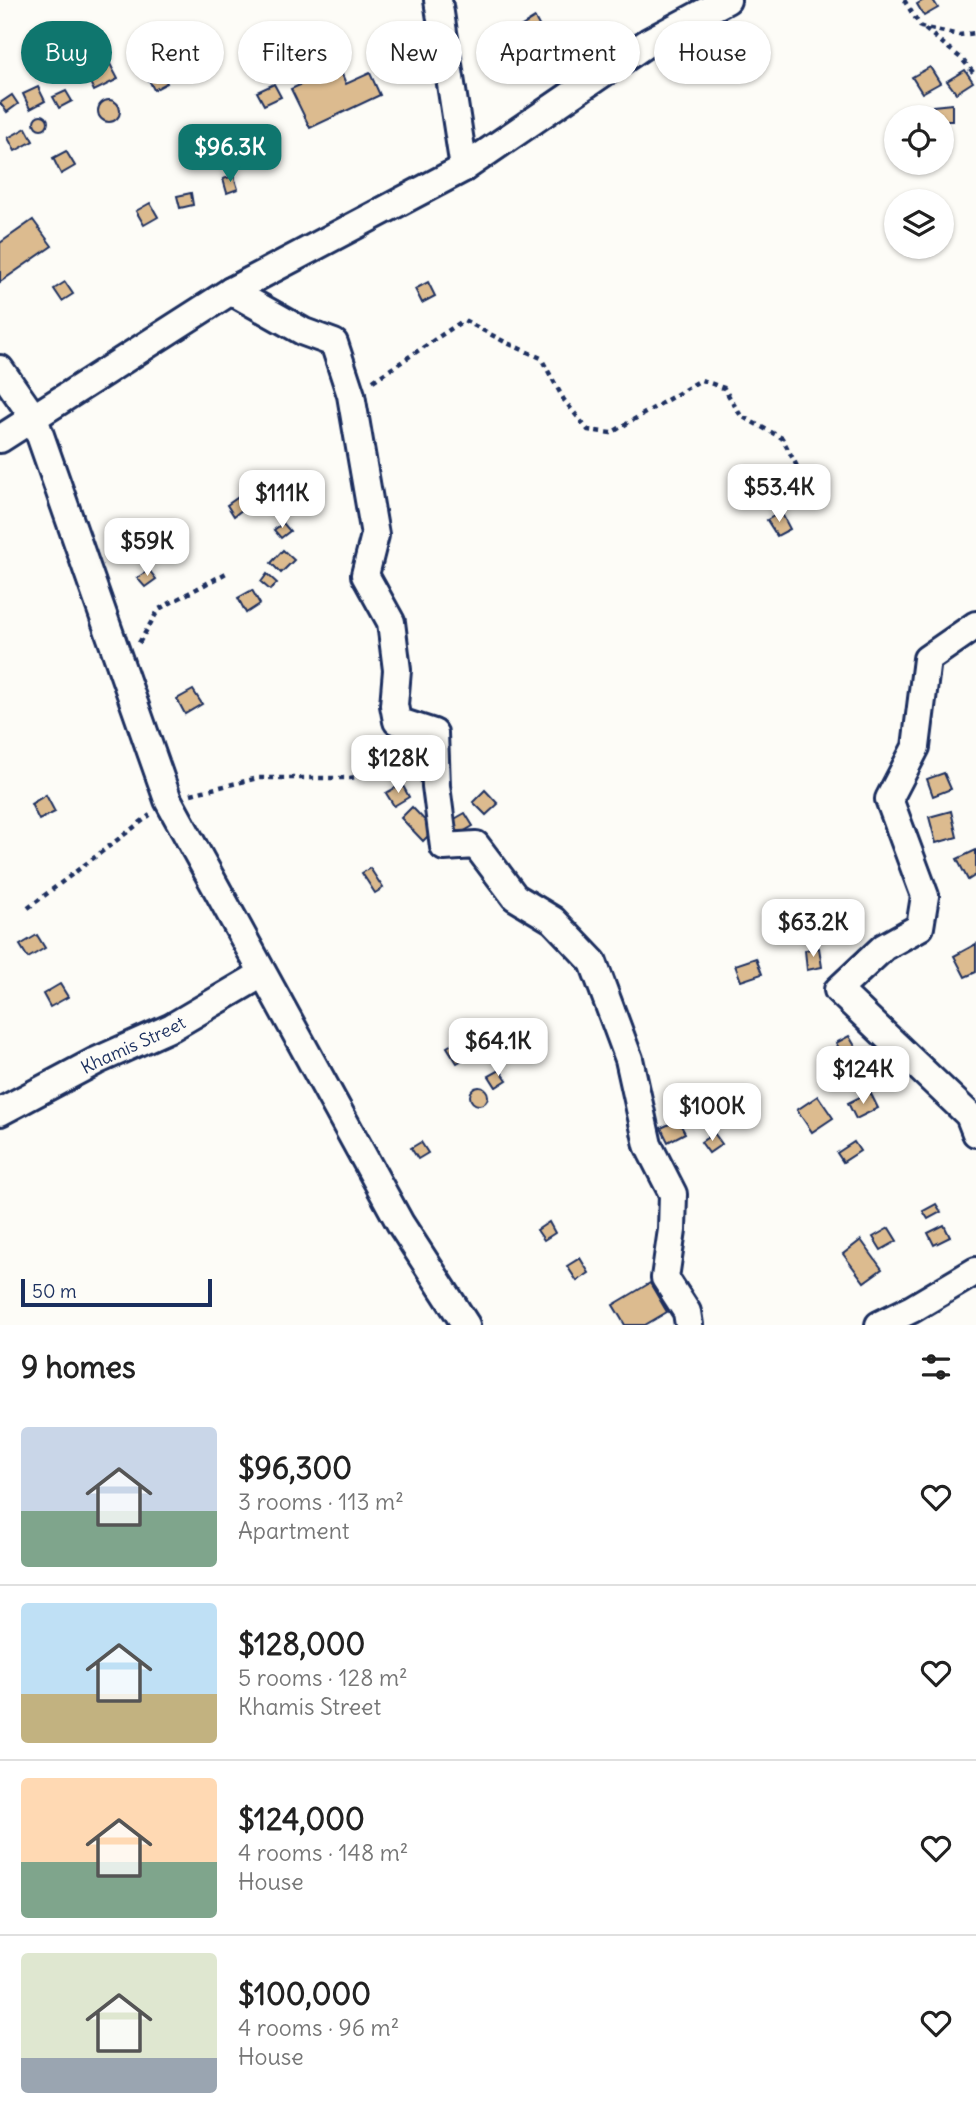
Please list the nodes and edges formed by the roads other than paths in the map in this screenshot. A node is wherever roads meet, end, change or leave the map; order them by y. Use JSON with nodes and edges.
{"nodes":[{"id":1,"x":438,"y":0,"type":"edge"},
{"id":2,"x":727,"y":0,"type":"edge"},
{"id":3,"x":464,"y":167,"type":"junction"},
{"id":4,"x":231,"y":291,"type":"junction"},
{"id":5,"x":0,"y":369,"type":"edge"},
{"id":6,"x":34,"y":418,"type":"junction"},
{"id":7,"x":0,"y":439,"type":"edge"},
{"id":8,"x":976,"y":625,"type":"edge"},
{"id":9,"x":262,"y":974,"type":"junction"},
{"id":10,"x":0,"y":1112,"type":"edge"},
{"id":11,"x":976,"y":1133,"type":"edge"},
{"id":12,"x":976,"y":1271,"type":"edge"},
{"id":13,"x":466,"y":1325,"type":"edge"},
{"id":14,"x":689,"y":1325,"type":"edge"},
{"id":15,"x":879,"y":1325,"type":"edge"}],
"edges":[{"from":1,"to":3,"type":"street"},
{"from":2,"to":3,"type":"street"},
{"from":3,"to":4,"type":"street"},
{"from":4,"to":6,"type":"street"},
{"from":4,"to":14,"type":"street"},
{"from":5,"to":6,"type":"street"},
{"from":6,"to":7,"type":"street"},
{"from":6,"to":9,"type":"street"},
{"from":8,"to":11,"type":"street"},
{"from":9,"to":10,"type":"street","name":"Khamis Street"},
{"from":9,"to":13,"type":"street"},
{"from":12,"to":15,"type":"street"}]}
